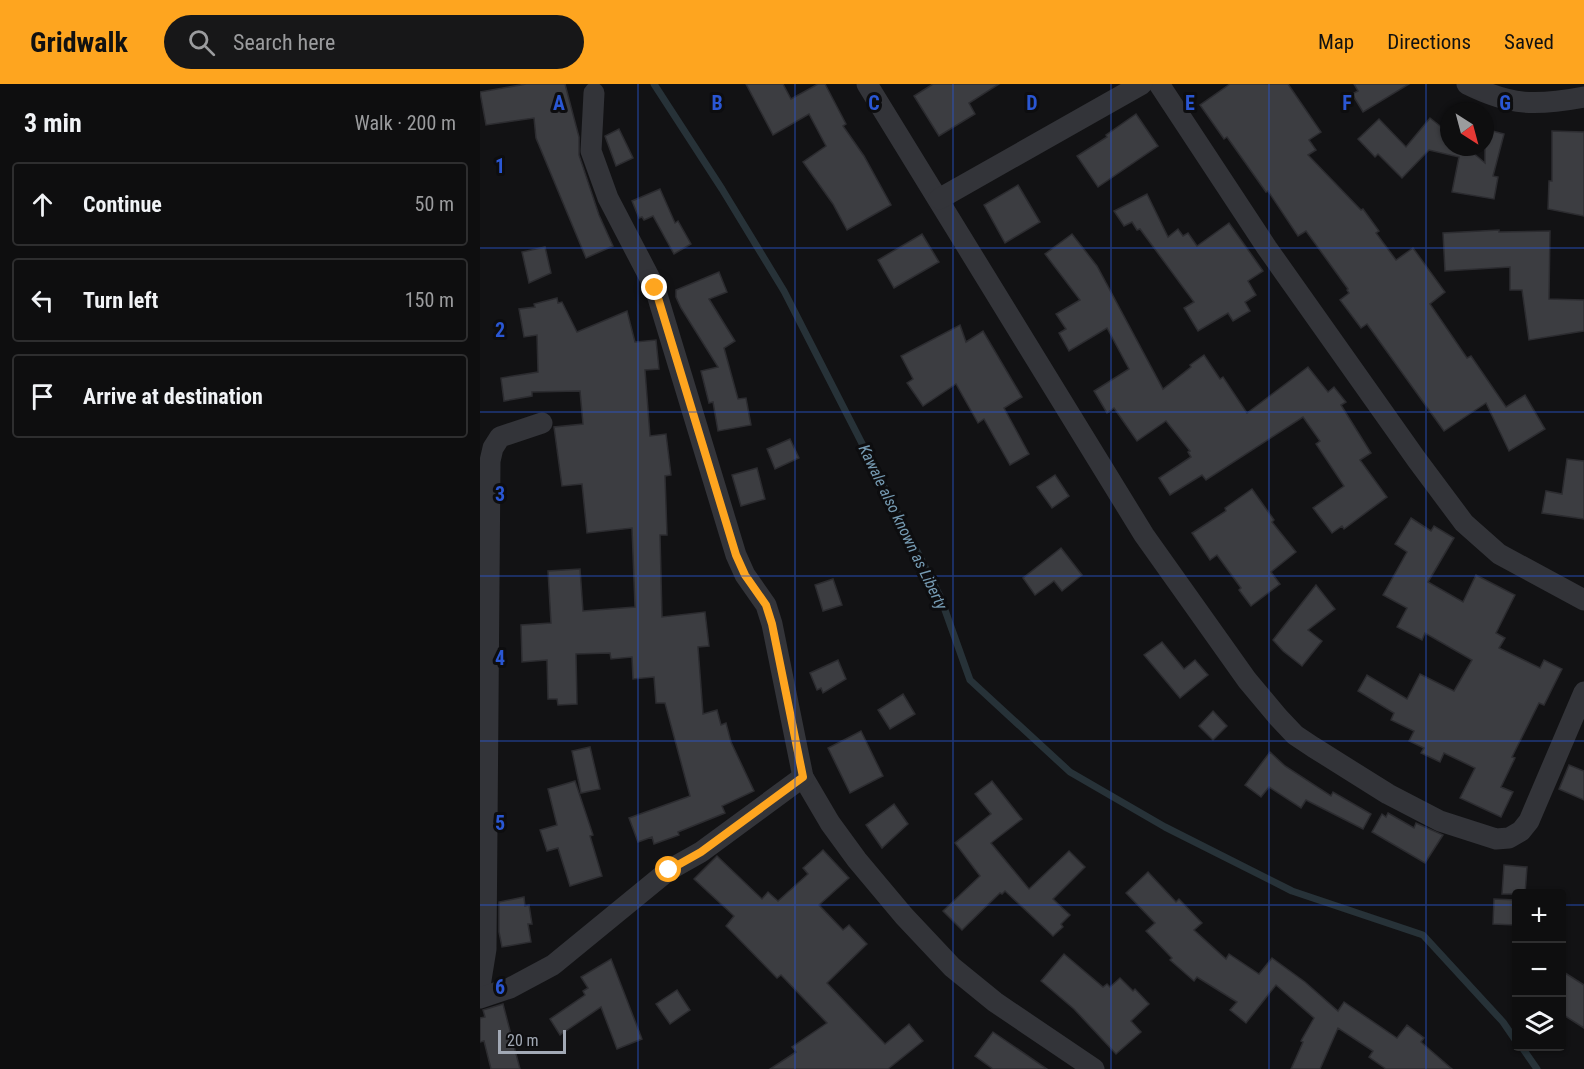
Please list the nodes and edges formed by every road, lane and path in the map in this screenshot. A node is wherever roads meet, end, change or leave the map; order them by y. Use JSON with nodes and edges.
{"nodes":[{"id":1,"x":867,"y":84,"type":"edge"},
{"id":2,"x":1142,"y":84,"type":"edge"},
{"id":3,"x":1159,"y":84,"type":"edge"},
{"id":4,"x":1467,"y":84,"type":"edge"},
{"id":5,"x":594,"y":93,"type":"dead end"},
{"id":6,"x":1584,"y":98,"type":"edge"},
{"id":7,"x":939,"y":199,"type":"junction"},
{"id":8,"x":542,"y":423,"type":"dead end"},
{"id":9,"x":1584,"y":600,"type":"edge"},
{"id":10,"x":1584,"y":692,"type":"edge"},
{"id":11,"x":803,"y":777,"type":"junction"},
{"id":12,"x":480,"y":986,"type":"edge"},
{"id":13,"x":480,"y":998,"type":"edge"},
{"id":14,"x":1094,"y":1069,"type":"edge"}],
"edges":[{"from":1,"to":7,"type":"street"},
{"from":2,"to":7,"type":"street"},
{"from":3,"to":9,"type":"street"},
{"from":4,"to":6,"type":"street"},
{"from":5,"to":11,"type":"street"},
{"from":7,"to":10,"type":"street"},
{"from":8,"to":12,"type":"street"},
{"from":11,"to":13,"type":"street"},
{"from":11,"to":14,"type":"street"}]}
